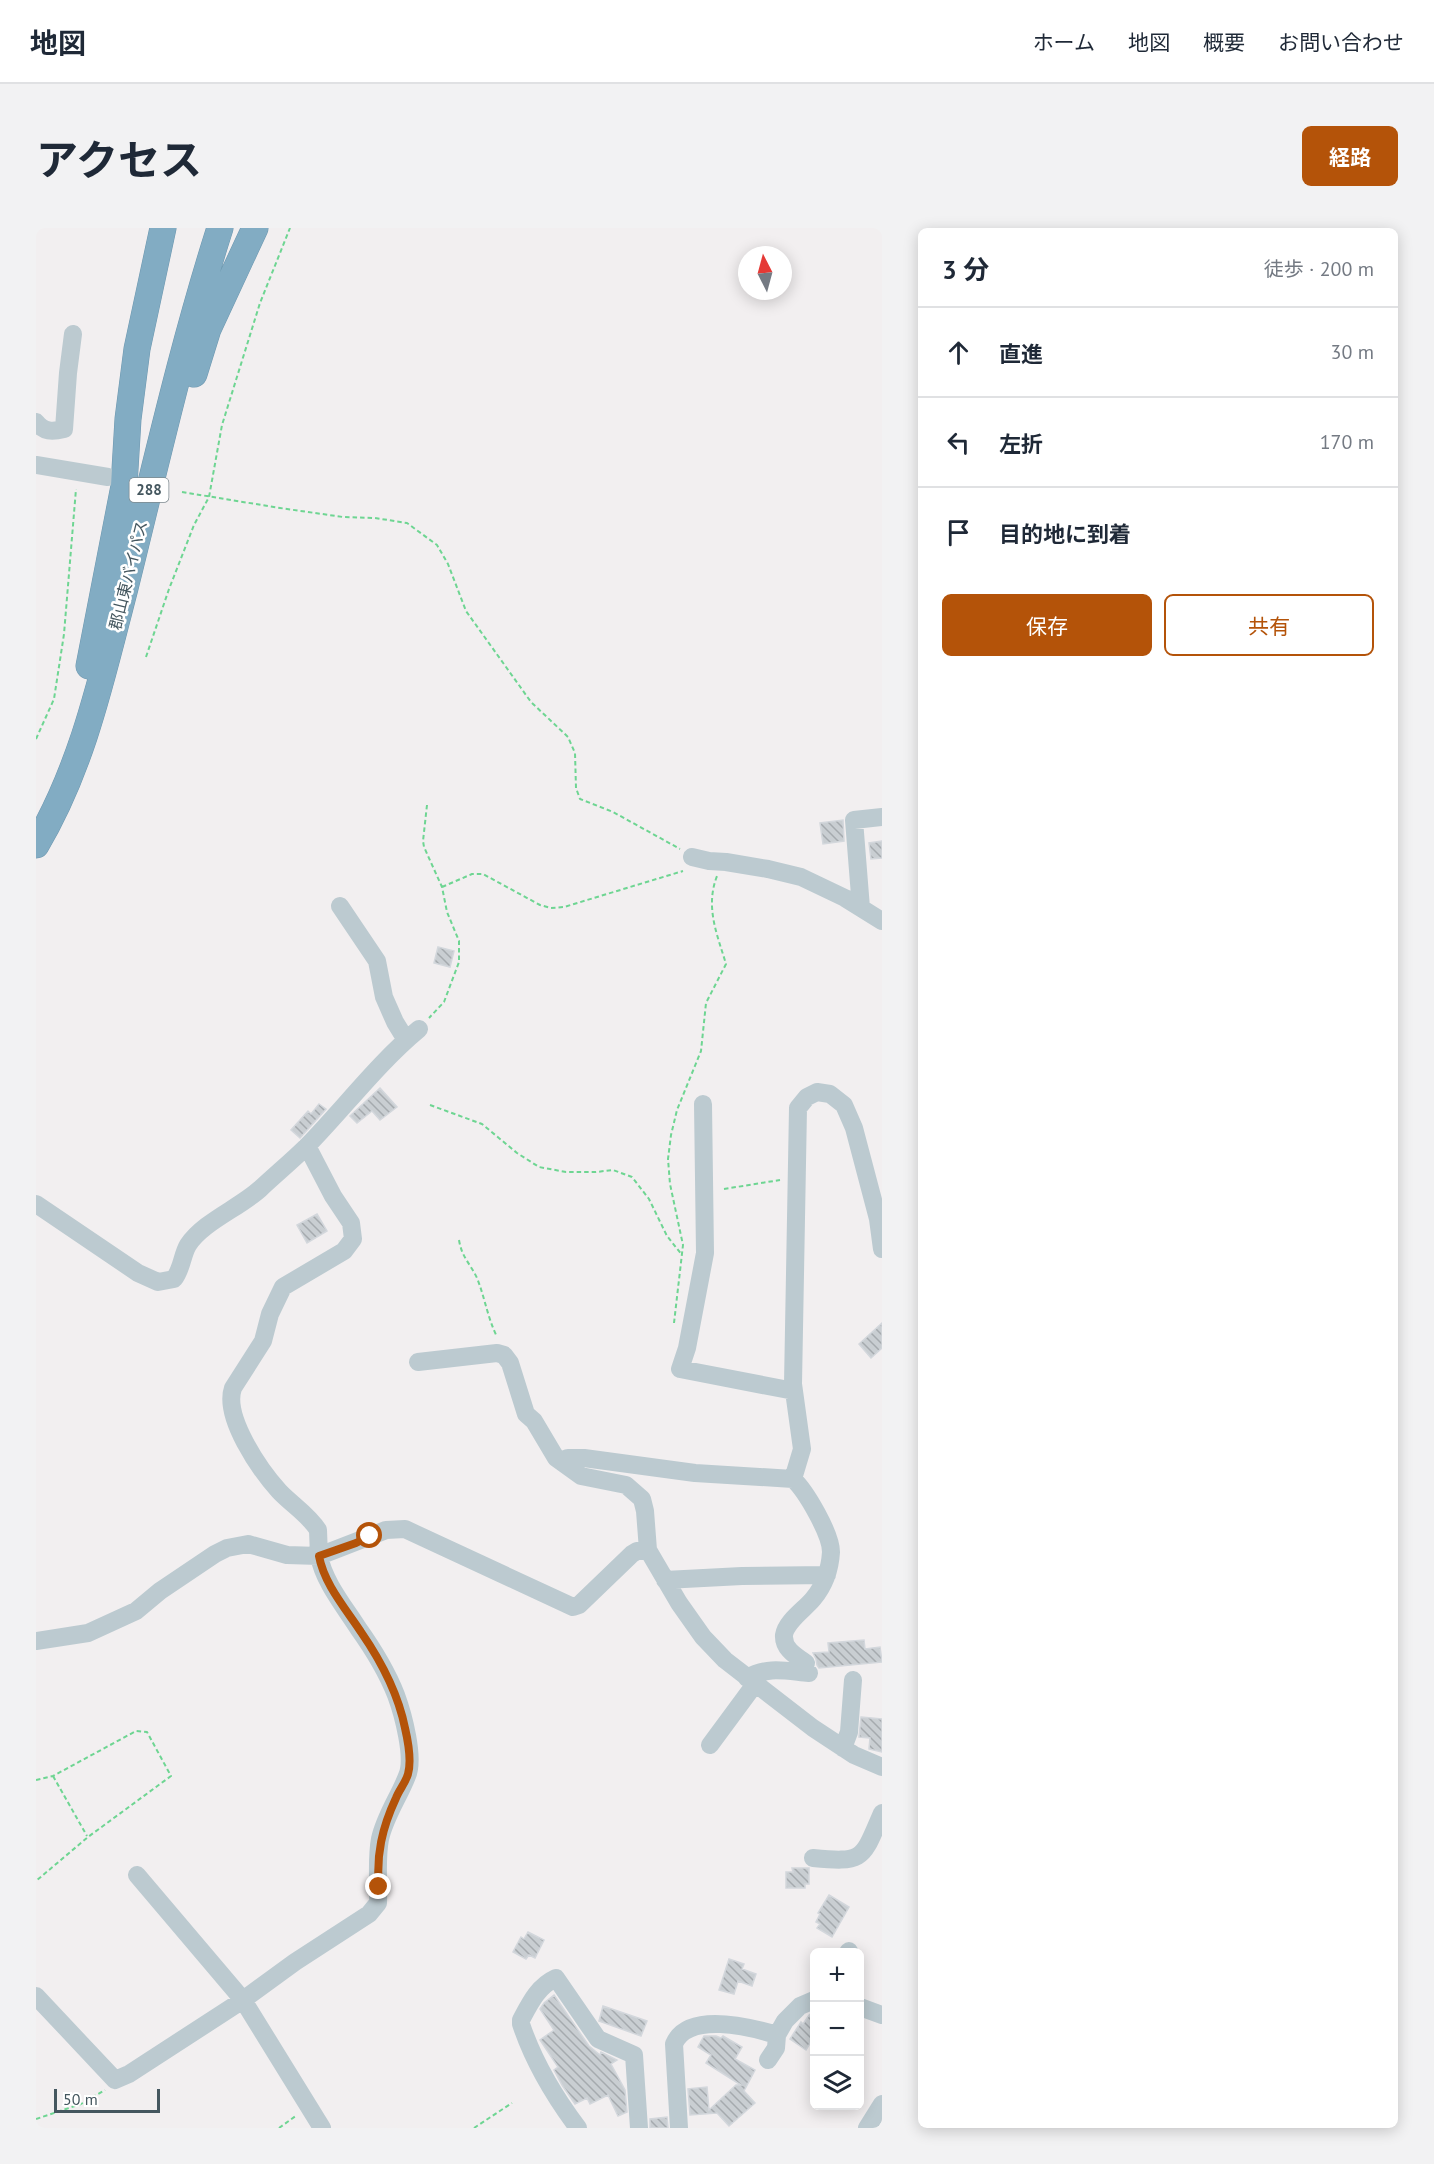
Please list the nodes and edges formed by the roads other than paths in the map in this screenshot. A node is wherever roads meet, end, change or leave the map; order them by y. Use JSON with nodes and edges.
{"nodes":[{"id":1,"x":163,"y":228,"type":"edge"},
{"id":2,"x":220,"y":228,"type":"edge"},
{"id":3,"x":255,"y":228,"type":"edge"},
{"id":4,"x":73,"y":333,"type":"dead end"},
{"id":5,"x":36,"y":422,"type":"edge"},
{"id":6,"x":36,"y":465,"type":"edge"},
{"id":7,"x":108,"y":477,"type":"dead end"},
{"id":8,"x":94,"y":708,"type":"junction"},
{"id":9,"x":78,"y":753,"type":"junction"},
{"id":10,"x":882,"y":817,"type":"edge"},
{"id":11,"x":36,"y":845,"type":"edge"},
{"id":12,"x":701,"y":859,"type":"road end"},
{"id":13,"x":340,"y":906,"type":"dead end"},
{"id":14,"x":861,"y":908,"type":"junction"},
{"id":15,"x":882,"y":921,"type":"edge"},
{"id":16,"x":703,"y":1104,"type":"dead end"},
{"id":17,"x":307,"y":1146,"type":"junction"},
{"id":18,"x":36,"y":1204,"type":"edge"},
{"id":19,"x":882,"y":1249,"type":"edge"},
{"id":20,"x":418,"y":1362,"type":"dead end"},
{"id":21,"x":794,"y":1391,"type":"junction"},
{"id":22,"x":560,"y":1461,"type":"junction"},
{"id":23,"x":793,"y":1479,"type":"junction"},
{"id":24,"x":648,"y":1550,"type":"junction"},
{"id":25,"x":319,"y":1556,"type":"junction"},
{"id":26,"x":826,"y":1575,"type":"junction"},
{"id":27,"x":665,"y":1580,"type":"junction"},
{"id":28,"x":36,"y":1641,"type":"edge"},
{"id":29,"x":853,"y":1680,"type":"dead end"},
{"id":30,"x":751,"y":1681,"type":"junction"},
{"id":31,"x":711,"y":1745,"type":"dead end"},
{"id":32,"x":843,"y":1748,"type":"junction"},
{"id":33,"x":882,"y":1767,"type":"edge"},
{"id":34,"x":882,"y":1813,"type":"edge"},
{"id":35,"x":813,"y":1858,"type":"dead end"},
{"id":36,"x":137,"y":1875,"type":"dead end"},
{"id":37,"x":36,"y":1996,"type":"edge"},
{"id":38,"x":243,"y":2000,"type":"junction"},
{"id":39,"x":810,"y":2002,"type":"edge"},
{"id":40,"x":864,"y":2008,"type":"edge"},
{"id":41,"x":882,"y":2015,"type":"edge"},
{"id":42,"x":777,"y":2035,"type":"junction"},
{"id":43,"x":768,"y":2060,"type":"dead end"},
{"id":44,"x":882,"y":2104,"type":"edge"},
{"id":45,"x":322,"y":2128,"type":"edge"},
{"id":46,"x":578,"y":2128,"type":"edge"},
{"id":47,"x":639,"y":2128,"type":"edge"},
{"id":48,"x":679,"y":2128,"type":"edge"},
{"id":49,"x":867,"y":2128,"type":"edge"}],
"edges":[{"from":1,"to":9,"type":"highway"},
{"from":2,"to":8,"type":"highway","name":"郡山東バイパス","number":"288"},
{"from":3,"to":8,"type":"highway"},
{"from":4,"to":5,"type":"street"},
{"from":6,"to":7,"type":"street"},
{"from":8,"to":9,"type":"highway","name":"郡山東バイパス","number":"288"},
{"from":9,"to":11,"type":"highway","name":"郡山東バイパス","number":"288"},
{"from":10,"to":14,"type":"street"},
{"from":12,"to":14,"type":"street"},
{"from":13,"to":17,"type":"street"},
{"from":14,"to":15,"type":"street"},
{"from":16,"to":21,"type":"street"},
{"from":17,"to":18,"type":"street"},
{"from":17,"to":25,"type":"street"},
{"from":19,"to":21,"type":"street"},
{"from":20,"to":22,"type":"street"},
{"from":21,"to":23,"type":"street"},
{"from":22,"to":23,"type":"street"},
{"from":22,"to":24,"type":"street"},
{"from":23,"to":26,"type":"street"},
{"from":24,"to":25,"type":"street"},
{"from":24,"to":27,"type":"street"},
{"from":25,"to":28,"type":"street"},
{"from":25,"to":38,"type":"street"},
{"from":26,"to":27,"type":"street"},
{"from":26,"to":30,"type":"street"},
{"from":27,"to":30,"type":"street"},
{"from":29,"to":32,"type":"street"},
{"from":30,"to":31,"type":"street"},
{"from":30,"to":32,"type":"street"},
{"from":32,"to":33,"type":"street"},
{"from":34,"to":35,"type":"street"},
{"from":36,"to":38,"type":"street"},
{"from":37,"to":38,"type":"street"},
{"from":38,"to":45,"type":"street"},
{"from":39,"to":42,"type":"street"},
{"from":40,"to":41,"type":"street"},
{"from":42,"to":43,"type":"street"},
{"from":42,"to":48,"type":"street"},
{"from":44,"to":49,"type":"street"},
{"from":46,"to":47,"type":"street"}]}
